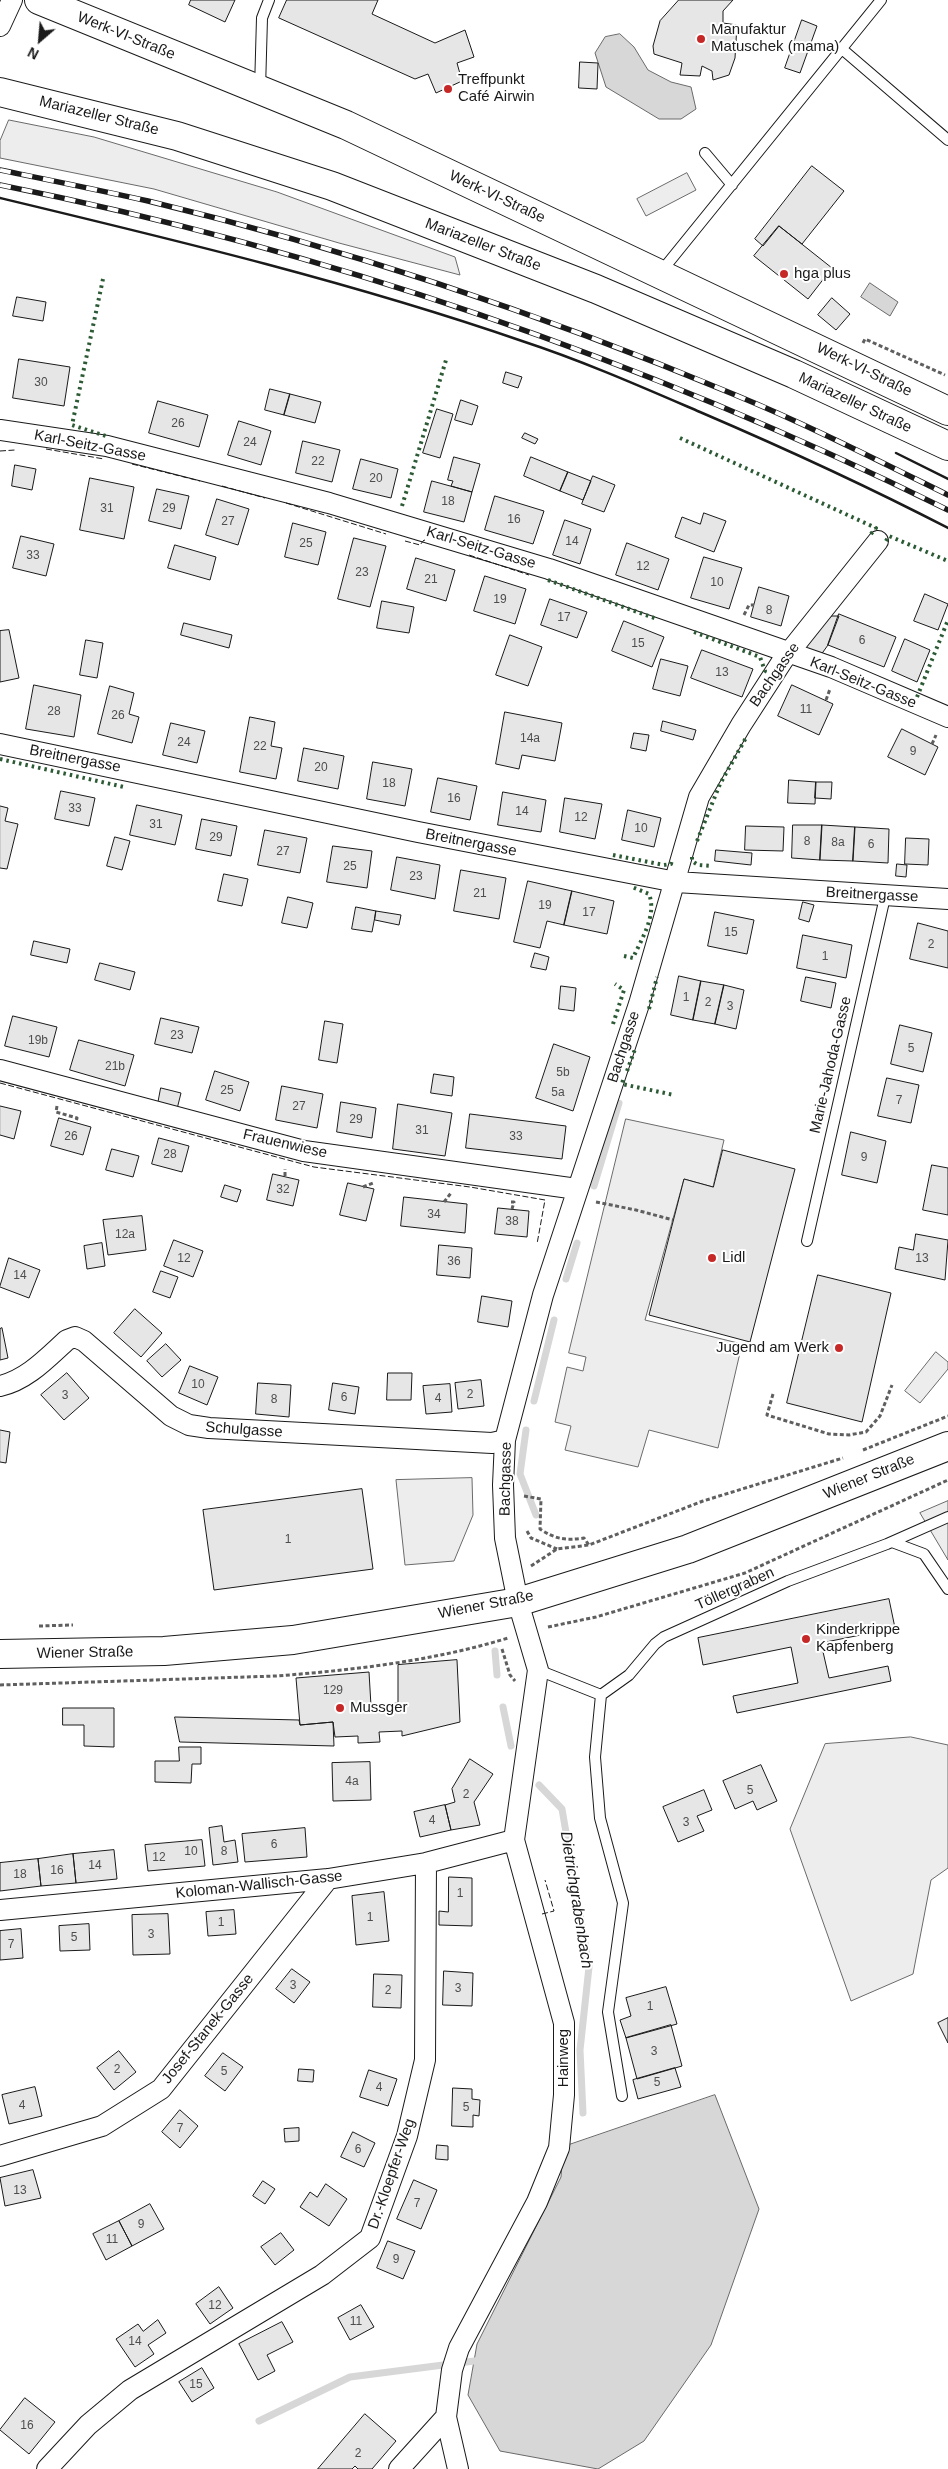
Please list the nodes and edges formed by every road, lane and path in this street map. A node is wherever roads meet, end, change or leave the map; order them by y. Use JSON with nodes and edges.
{"nodes":[{"id":1,"x":12,"y":0,"type":"edge"},
{"id":2,"x":39,"y":0,"type":"edge"},
{"id":3,"x":268,"y":0,"type":"edge"},
{"id":4,"x":881,"y":0,"type":"edge"},
{"id":5,"x":0,"y":26,"type":"edge"},
{"id":6,"x":842,"y":49,"type":"junction"},
{"id":7,"x":260,"y":90,"type":"junction"},
{"id":8,"x":10,"y":94,"type":"edge"},
{"id":9,"x":948,"y":140,"type":"edge"},
{"id":10,"x":705,"y":154,"type":"dead end"},
{"id":11,"x":732,"y":185,"type":"junction"},
{"id":12,"x":659,"y":274,"type":"junction"},
{"id":13,"x":865,"y":339,"type":"dead end"},
{"id":14,"x":945,"y":375,"type":"dead end"},
{"id":15,"x":948,"y":411,"type":"edge"},
{"id":16,"x":0,"y":430,"type":"edge"},
{"id":17,"x":948,"y":446,"type":"edge"},
{"id":18,"x":878,"y":540,"type":"dead end"},
{"id":19,"x":789,"y":654,"type":"junction"},
{"id":20,"x":948,"y":717,"type":"edge"},
{"id":21,"x":0,"y":744,"type":"edge"},
{"id":22,"x":676,"y":882,"type":"junction"},
{"id":23,"x":884,"y":897,"type":"junction"},
{"id":24,"x":948,"y":899,"type":"edge"},
{"id":25,"x":0,"y":1070,"type":"edge"},
{"id":26,"x":577,"y":1189,"type":"junction"},
{"id":27,"x":807,"y":1241,"type":"dead end"},
{"id":28,"x":892,"y":1385,"type":"dead end"},
{"id":29,"x":0,"y":1386,"type":"edge"},
{"id":30,"x":773,"y":1394,"type":"dead end"},
{"id":31,"x":948,"y":1416,"type":"edge"},
{"id":32,"x":505,"y":1440,"type":"junction"},
{"id":33,"x":948,"y":1446,"type":"edge"},
{"id":34,"x":857,"y":1452,"type":"dead end"},
{"id":35,"x":848,"y":1456,"type":"dead end"},
{"id":36,"x":526,"y":1497,"type":"dead end"},
{"id":37,"x":948,"y":1517,"type":"edge"},
{"id":38,"x":892,"y":1542,"type":"junction"},
{"id":39,"x":589,"y":1544,"type":"junction"},
{"id":40,"x":948,"y":1589,"type":"edge"},
{"id":41,"x":516,"y":1590,"type":"junction"},
{"id":42,"x":35,"y":1626,"type":"dead end"},
{"id":43,"x":80,"y":1626,"type":"dead end"},
{"id":44,"x":502,"y":1649,"type":"dead end"},
{"id":45,"x":0,"y":1654,"type":"edge"},
{"id":46,"x":538,"y":1670,"type":"junction"},
{"id":47,"x":510,"y":1675,"type":"dead end"},
{"id":48,"x":601,"y":1695,"type":"junction"},
{"id":49,"x":514,"y":1840,"type":"junction"},
{"id":50,"x":426,"y":1863,"type":"junction"},
{"id":51,"x":328,"y":1879,"type":"junction"},
{"id":52,"x":0,"y":1910,"type":"edge"},
{"id":53,"x":622,"y":2096,"type":"dead end"},
{"id":54,"x":0,"y":2156,"type":"edge"},
{"id":55,"x":446,"y":2417,"type":"junction"},
{"id":56,"x":47,"y":2469,"type":"edge"},
{"id":57,"x":399,"y":2469,"type":"edge"},
{"id":58,"x":458,"y":2469,"type":"edge"}],
"edges":[{"from":1,"to":5,"type":"street"},
{"from":2,"to":7,"type":"main road","name":"Werk-VI-Straße"},
{"from":3,"to":7,"type":"lane"},
{"from":4,"to":6,"type":"lane"},
{"from":6,"to":9,"type":"lane"},
{"from":6,"to":11,"type":"lane"},
{"from":7,"to":12,"type":"main road","name":"Werk-VI-Straße"},
{"from":8,"to":17,"type":"main road","name":"Mariazeller Straße"},
{"from":10,"to":11,"type":"lane"},
{"from":11,"to":12,"type":"lane"},
{"from":12,"to":15,"type":"main road","name":"Werk-VI-Straße"},
{"from":13,"to":14,"type":"path"},
{"from":16,"to":19,"type":"street","name":"Karl-Seitz-Gasse"},
{"from":18,"to":19,"type":"street","name":"Bachgasse"},
{"from":19,"to":20,"type":"street","name":"Karl-Seitz-Gasse"},
{"from":19,"to":22,"type":"street","name":"Bachgasse"},
{"from":21,"to":22,"type":"street","name":"Breitnergasse"},
{"from":22,"to":23,"type":"street","name":"Breitnergasse"},
{"from":22,"to":26,"type":"street","name":"Bachgasse"},
{"from":23,"to":24,"type":"street","name":"Breitnergasse"},
{"from":23,"to":27,"type":"lane","name":"Marie-Jahoda-Gasse"},
{"from":25,"to":26,"type":"street","name":"Frauenwiese"},
{"from":26,"to":32,"type":"street","name":"Bachgasse"},
{"from":28,"to":30,"type":"path"},
{"from":29,"to":32,"type":"street","name":"Schulgasse"},
{"from":31,"to":34,"type":"path"},
{"from":32,"to":41,"type":"street","name":"Bachgasse"},
{"from":33,"to":41,"type":"main road","name":"Wiener Straße"},
{"from":35,"to":39,"type":"path"},
{"from":36,"to":39,"type":"path"},
{"from":37,"to":38,"type":"lane","name":"Töllergraben"},
{"from":38,"to":40,"type":"lane"},
{"from":38,"to":48,"type":"lane","name":"Töllergraben"},
{"from":39,"to":41,"type":"path"},
{"from":41,"to":45,"type":"main road","name":"Wiener Straße"},
{"from":41,"to":46,"type":"street","name":"Hainweg"},
{"from":42,"to":43,"type":"path"},
{"from":44,"to":47,"type":"path"},
{"from":46,"to":48,"type":"lane"},
{"from":46,"to":49,"type":"street","name":"Hainweg"},
{"from":48,"to":53,"type":"lane"},
{"from":49,"to":50,"type":"street","name":"Koloman-Wallisch-Gasse"},
{"from":49,"to":55,"type":"street","name":"Hainweg"},
{"from":50,"to":51,"type":"street","name":"Koloman-Wallisch-Gasse"},
{"from":50,"to":56,"type":"street","name":"Dr.-Kloepfer-Weg"},
{"from":51,"to":52,"type":"street","name":"Koloman-Wallisch-Gasse"},
{"from":51,"to":54,"type":"street","name":"Josef-Stanek-Gasse"},
{"from":55,"to":57,"type":"street"},
{"from":55,"to":58,"type":"street","name":"Hainweg"}]}
